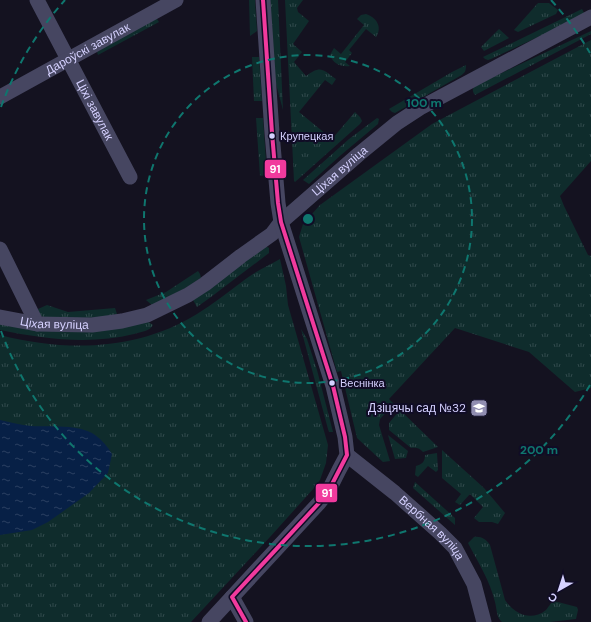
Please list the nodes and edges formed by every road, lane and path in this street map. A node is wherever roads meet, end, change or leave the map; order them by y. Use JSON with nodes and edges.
{"nodes":[{"id":1,"x":37,"y":0,"type":"edge"},
{"id":2,"x":176,"y":0,"type":"edge"},
{"id":3,"x":263,"y":0,"type":"edge"},
{"id":4,"x":591,"y":17,"type":"edge"},
{"id":5,"x":68,"y":60,"type":"junction"},
{"id":6,"x":0,"y":97,"type":"edge"},
{"id":7,"x":130,"y":177,"type":"dead end"},
{"id":8,"x":281,"y":222,"type":"junction"},
{"id":9,"x":0,"y":249,"type":"edge"},
{"id":10,"x":0,"y":317,"type":"edge"},
{"id":11,"x":37,"y":324,"type":"junction"},
{"id":12,"x":347,"y":455,"type":"junction"},
{"id":13,"x":232,"y":597,"type":"junction"},
{"id":14,"x":208,"y":622,"type":"edge"},
{"id":15,"x":246,"y":622,"type":"edge"},
{"id":16,"x":484,"y":622,"type":"edge"}],
"edges":[{"from":1,"to":5,"type":"street","name":"Ціхі завулак"},
{"from":2,"to":5,"type":"street","name":"Дароўскі завулак"},
{"from":3,"to":8,"type":"street"},
{"from":4,"to":8,"type":"street","name":"Ціхая вуліца"},
{"from":5,"to":6,"type":"street","name":"Дароўскі завулак"},
{"from":5,"to":7,"type":"street","name":"Ціхі завулак"},
{"from":8,"to":11,"type":"street","name":"Ціхая вуліца"},
{"from":8,"to":12,"type":"street"},
{"from":9,"to":11,"type":"street"},
{"from":10,"to":11,"type":"street","name":"Ціхая вуліца"},
{"from":12,"to":13,"type":"street"},
{"from":12,"to":16,"type":"street","name":"Вербная вуліца"},
{"from":13,"to":14,"type":"street"},
{"from":13,"to":15,"type":"street"}]}
